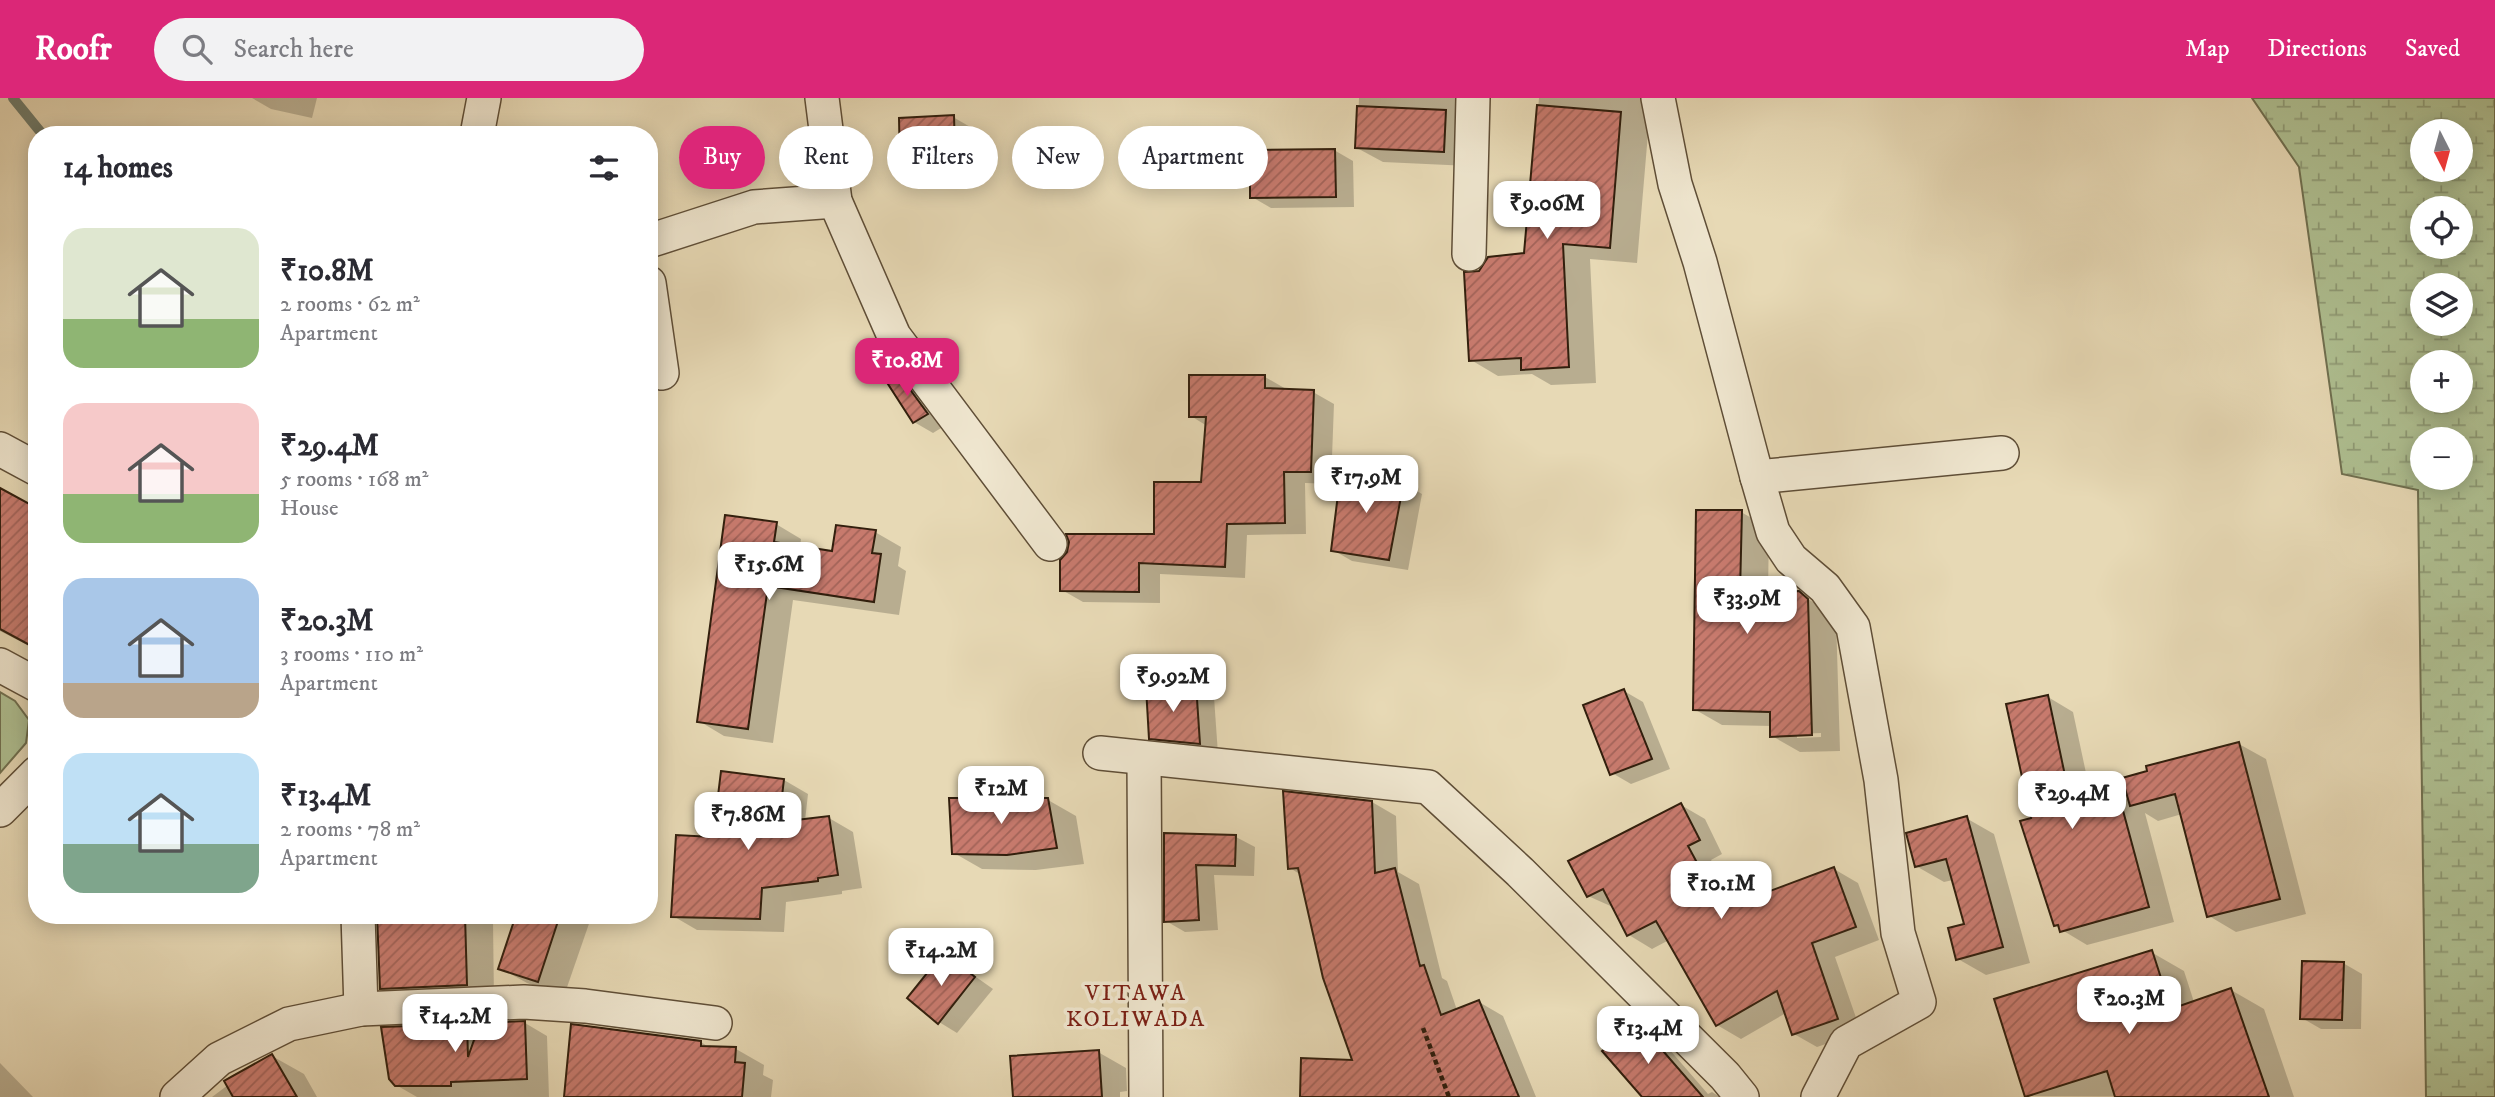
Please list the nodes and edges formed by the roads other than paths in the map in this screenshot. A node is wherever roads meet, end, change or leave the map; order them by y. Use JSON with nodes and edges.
{"nodes":[{"id":1,"x":484,"y":98,"type":"edge"},
{"id":2,"x":822,"y":98,"type":"edge"},
{"id":3,"x":1473,"y":98,"type":"edge"},
{"id":4,"x":1658,"y":98,"type":"edge"},
{"id":5,"x":479,"y":126,"type":"edge"},
{"id":6,"x":835,"y":201,"type":"junction"},
{"id":7,"x":658,"y":238,"type":"edge"},
{"id":8,"x":1469,"y":254,"type":"dead end"},
{"id":9,"x":658,"y":345,"type":"edge"},
{"id":10,"x":662,"y":373,"type":"dead end"},
{"id":11,"x":0,"y":449,"type":"edge"},
{"id":12,"x":2002,"y":453,"type":"dead end"},
{"id":13,"x":28,"y":464,"type":"edge"},
{"id":14,"x":1756,"y":477,"type":"junction"},
{"id":15,"x":1050,"y":544,"type":"dead end"},
{"id":16,"x":0,"y":665,"type":"edge"},
{"id":17,"x":28,"y":680,"type":"edge"},
{"id":18,"x":1100,"y":753,"type":"dead end"},
{"id":19,"x":1144,"y":758,"type":"junction"},
{"id":20,"x":28,"y":782,"type":"edge"},
{"id":21,"x":0,"y":810,"type":"edge"},
{"id":22,"x":358,"y":924,"type":"edge"},
{"id":23,"x":361,"y":1009,"type":"junction"},
{"id":24,"x":715,"y":1023,"type":"dead end"},
{"id":25,"x":177,"y":1097,"type":"edge"},
{"id":26,"x":1146,"y":1097,"type":"edge"},
{"id":27,"x":1742,"y":1097,"type":"edge"},
{"id":28,"x":1818,"y":1097,"type":"edge"}],
"edges":[{"from":1,"to":5,"type":"street"},
{"from":2,"to":6,"type":"street"},
{"from":3,"to":8,"type":"street"},
{"from":4,"to":14,"type":"street"},
{"from":6,"to":7,"type":"street"},
{"from":6,"to":15,"type":"street"},
{"from":9,"to":10,"type":"street"},
{"from":11,"to":13,"type":"street"},
{"from":12,"to":14,"type":"street"},
{"from":14,"to":28,"type":"street"},
{"from":16,"to":17,"type":"street"},
{"from":18,"to":19,"type":"street"},
{"from":19,"to":26,"type":"street"},
{"from":19,"to":27,"type":"street"},
{"from":20,"to":21,"type":"street"},
{"from":22,"to":23,"type":"street"},
{"from":23,"to":24,"type":"street"},
{"from":23,"to":25,"type":"street"}]}
